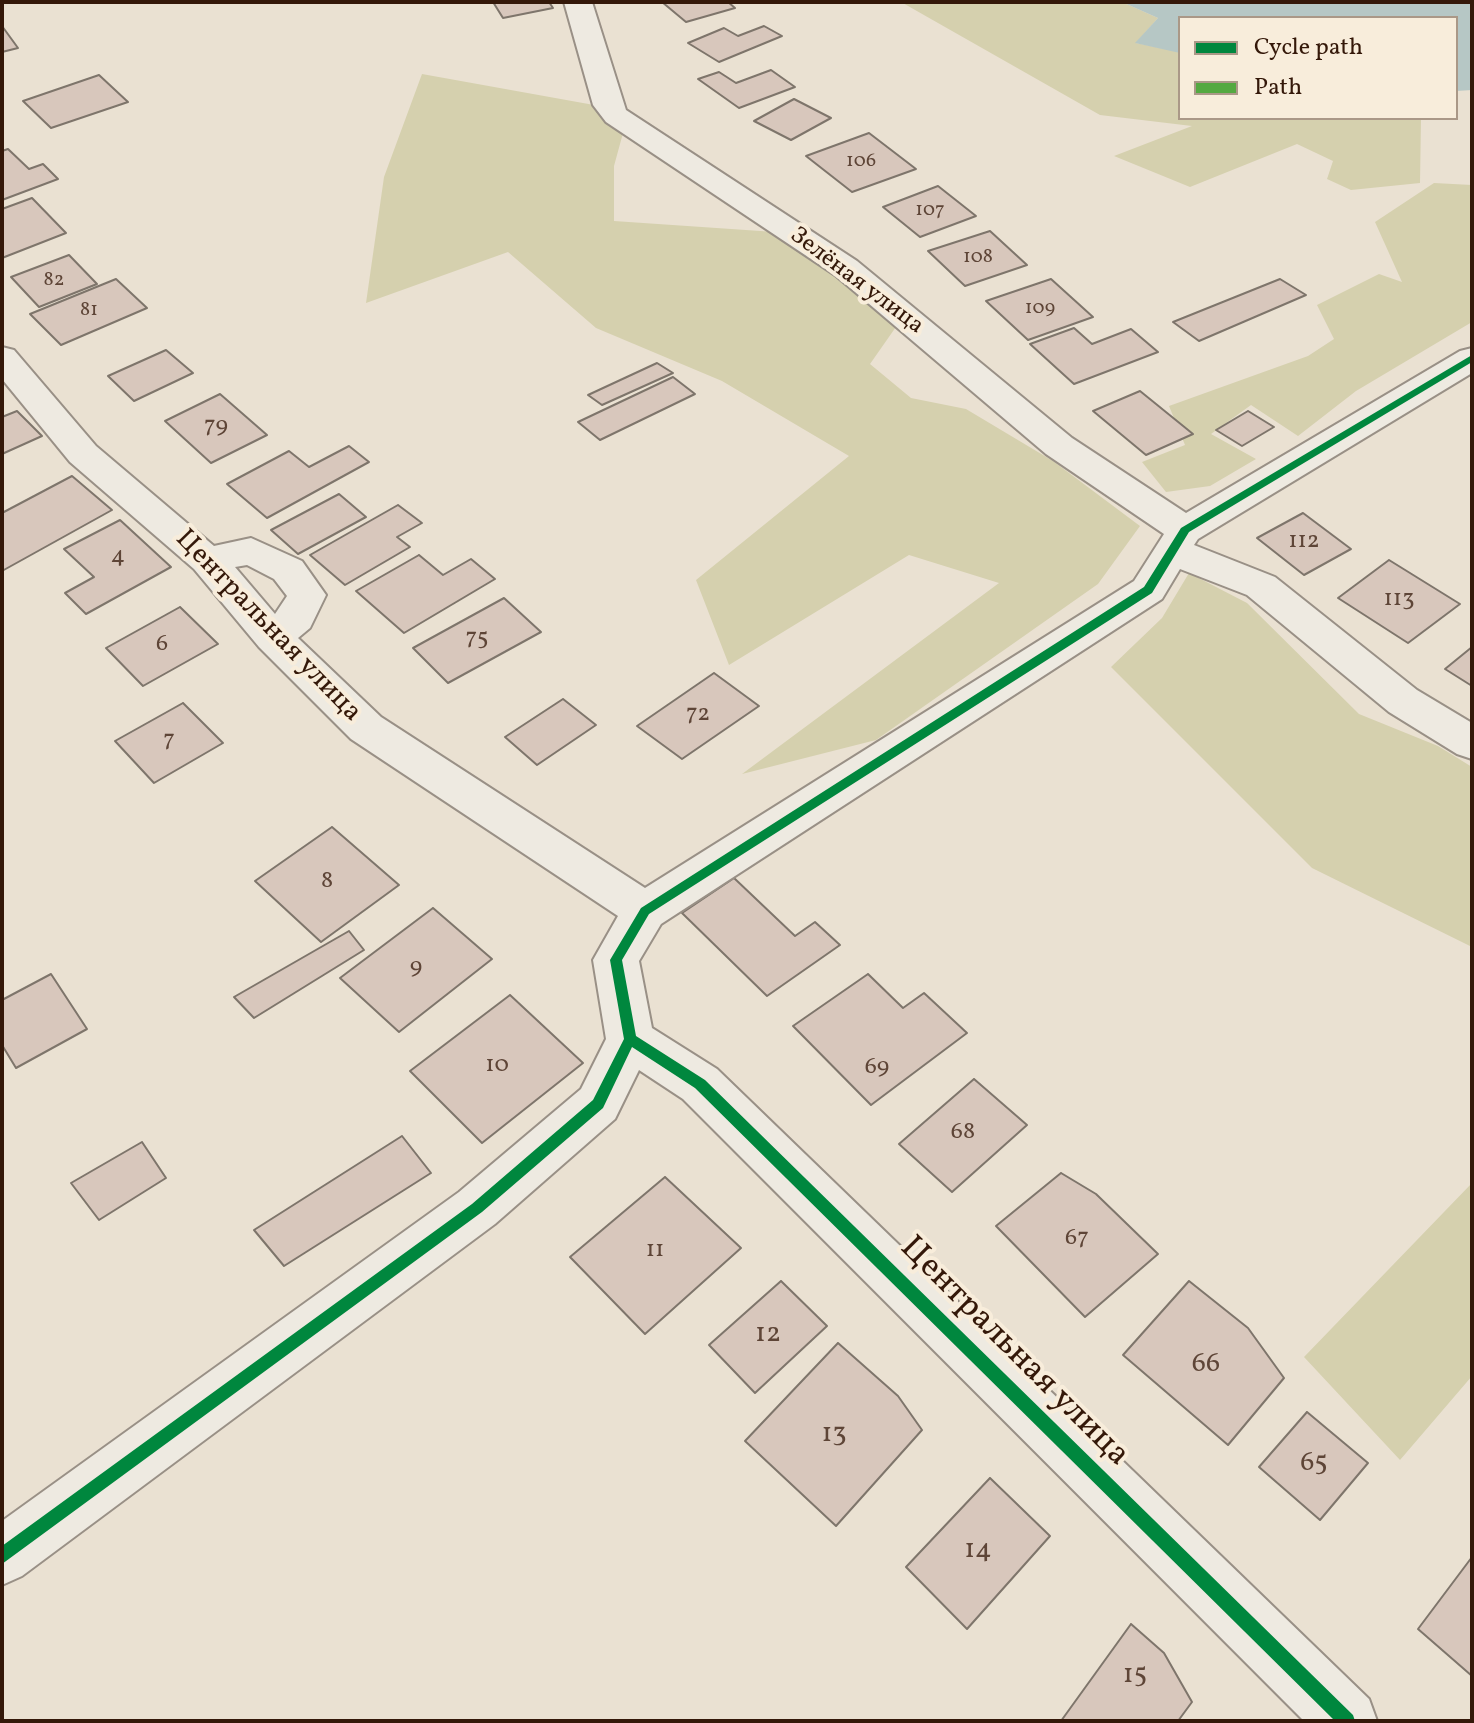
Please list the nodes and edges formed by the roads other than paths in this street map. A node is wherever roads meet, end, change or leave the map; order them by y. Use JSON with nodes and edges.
{"nodes":[{"id":1,"x":578,"y":2,"type":"edge"},
{"id":2,"x":2,"y":357,"type":"edge"},
{"id":3,"x":1472,"y":358,"type":"edge"},
{"id":4,"x":1179,"y":540,"type":"junction"},
{"id":5,"x":207,"y":560,"type":"junction"},
{"id":6,"x":273,"y":637,"type":"junction"},
{"id":7,"x":1472,"y":743,"type":"edge"},
{"id":8,"x":645,"y":911,"type":"junction"},
{"id":9,"x":630,"y":1039,"type":"junction"},
{"id":10,"x":2,"y":1556,"type":"edge"},
{"id":11,"x":1347,"y":1721,"type":"edge"}],
"edges":[{"from":1,"to":4,"type":"street","name":"Зелёная улица"},
{"from":2,"to":5,"type":"street","name":"Центральная улица"},
{"from":3,"to":4,"type":"street"},
{"from":4,"to":7,"type":"street","name":"Зелёная улица"},
{"from":4,"to":8,"type":"street"},
{"from":5,"to":6,"type":"street","name":"Центральная улица"},
{"from":5,"to":6,"type":"street"},
{"from":6,"to":8,"type":"street","name":"Центральная улица"},
{"from":8,"to":9,"type":"street"},
{"from":9,"to":10,"type":"street"},
{"from":9,"to":11,"type":"street","name":"Центральная улица"}]}
